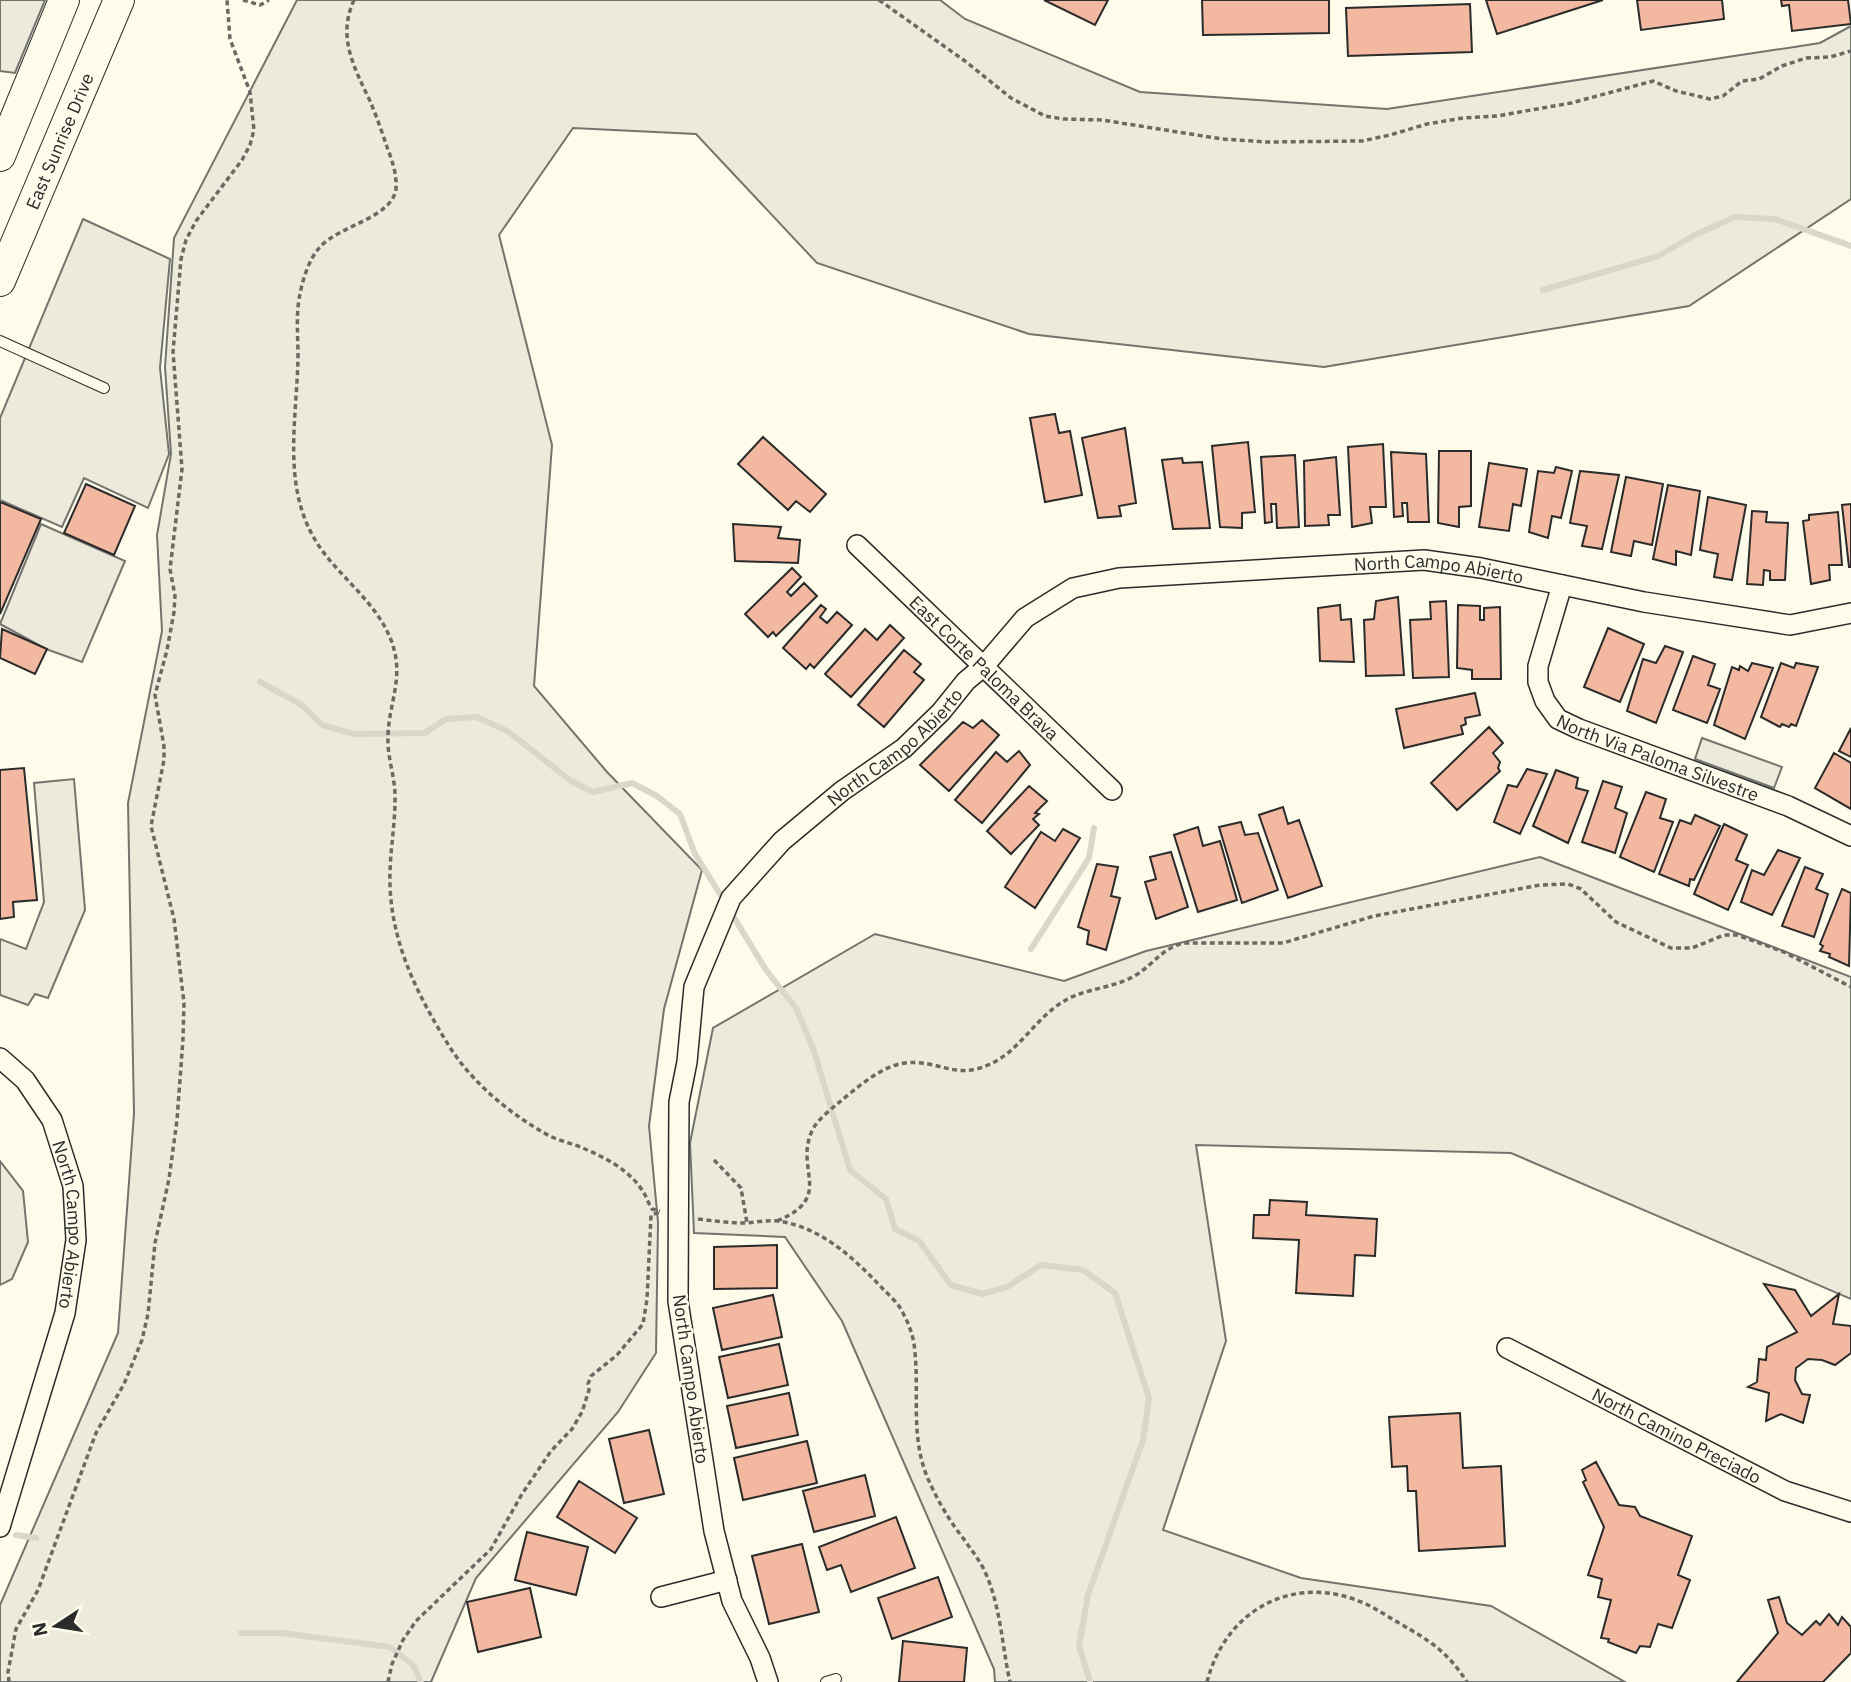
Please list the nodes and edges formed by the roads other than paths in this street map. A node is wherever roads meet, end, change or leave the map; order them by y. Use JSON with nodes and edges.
{"nodes":[{"id":1,"x":64,"y":0,"type":"edge"},
{"id":2,"x":119,"y":0,"type":"edge"},
{"id":3,"x":0,"y":156,"type":"edge"},
{"id":4,"x":0,"y":281,"type":"edge"},
{"id":5,"x":0,"y":341,"type":"edge"},
{"id":6,"x":104,"y":388,"type":"dead end"},
{"id":7,"x":857,"y":545,"type":"dead end"},
{"id":8,"x":1562,"y":585,"type":"junction"},
{"id":9,"x":1851,"y":614,"type":"edge"},
{"id":10,"x":985,"y":666,"type":"junction"},
{"id":11,"x":1112,"y":790,"type":"dead end"},
{"id":12,"x":1851,"y":836,"type":"edge"},
{"id":13,"x":0,"y":1058,"type":"edge"},
{"id":14,"x":1507,"y":1348,"type":"dead end"},
{"id":15,"x":1851,"y":1513,"type":"edge"},
{"id":16,"x":0,"y":1527,"type":"edge"},
{"id":17,"x":727,"y":1580,"type":"junction"},
{"id":18,"x":661,"y":1597,"type":"dead end"},
{"id":19,"x":768,"y":1682,"type":"edge"}],
"edges":[{"from":1,"to":3,"type":"main road"},
{"from":2,"to":4,"type":"main road","name":"East Sunrise Drive"},
{"from":5,"to":6,"type":"lane"},
{"from":7,"to":10,"type":"street","name":"East Corte Paloma Brava"},
{"from":8,"to":9,"type":"street","name":"North Campo Abierto"},
{"from":8,"to":10,"type":"street","name":"North Campo Abierto"},
{"from":8,"to":12,"type":"street","name":"North Via Paloma Silvestre"},
{"from":10,"to":11,"type":"street","name":"East Corte Paloma Brava"},
{"from":10,"to":17,"type":"street","name":"North Campo Abierto"},
{"from":13,"to":16,"type":"street","name":"North Campo Abierto"},
{"from":14,"to":15,"type":"street","name":"North Camino Preciado"},
{"from":17,"to":18,"type":"street"},
{"from":17,"to":19,"type":"street","name":"North Campo Abierto"}]}
